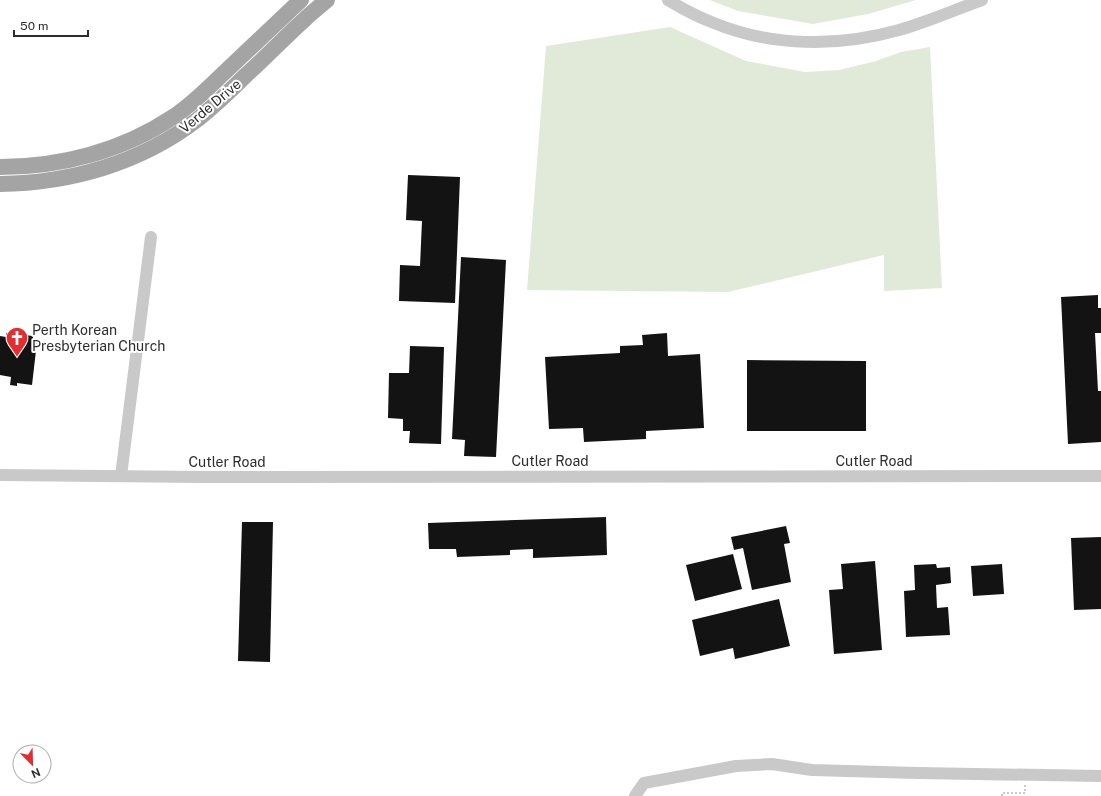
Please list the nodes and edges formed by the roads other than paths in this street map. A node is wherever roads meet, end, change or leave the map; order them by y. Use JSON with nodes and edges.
{"nodes":[{"id":1,"x":301,"y":0,"type":"edge"},
{"id":2,"x":327,"y":0,"type":"edge"},
{"id":3,"x":668,"y":0,"type":"edge"},
{"id":4,"x":982,"y":0,"type":"edge"},
{"id":5,"x":0,"y":167,"type":"edge"},
{"id":6,"x":0,"y":184,"type":"edge"},
{"id":7,"x":151,"y":237,"type":"dead end"},
{"id":8,"x":0,"y":475,"type":"edge"},
{"id":9,"x":121,"y":476,"type":"junction"},
{"id":10,"x":1101,"y":476,"type":"edge"},
{"id":11,"x":1101,"y":776,"type":"edge"},
{"id":12,"x":635,"y":796,"type":"edge"}],
"edges":[{"from":1,"to":5,"type":"main road","name":"Verde Drive"},
{"from":2,"to":6,"type":"main road","name":"Verde Drive"},
{"from":3,"to":4,"type":"street"},
{"from":7,"to":9,"type":"street"},
{"from":8,"to":9,"type":"street","name":"Cutler Road"},
{"from":9,"to":10,"type":"street","name":"Cutler Road"},
{"from":11,"to":12,"type":"street"}]}
